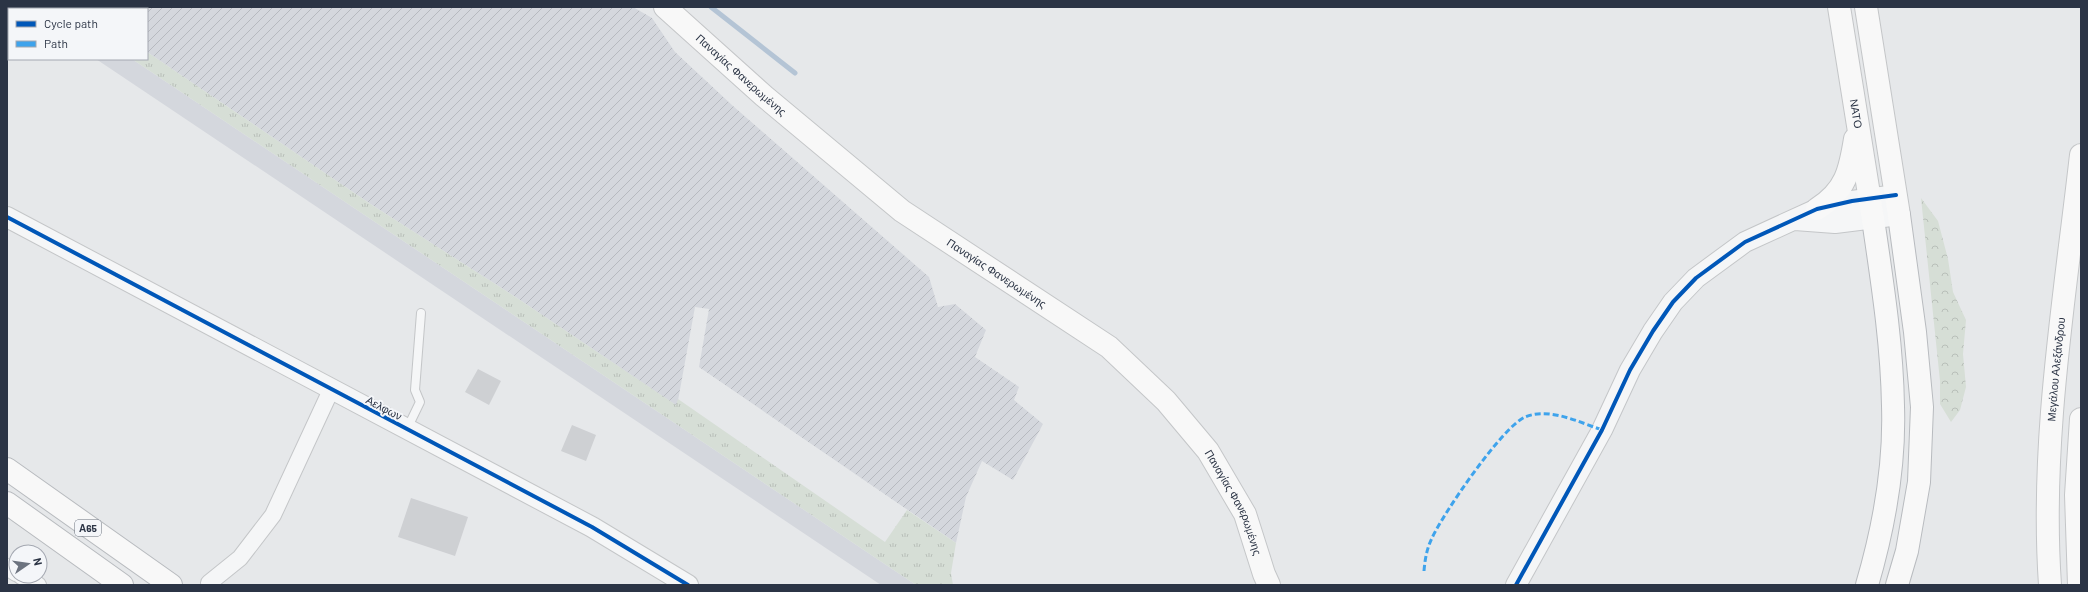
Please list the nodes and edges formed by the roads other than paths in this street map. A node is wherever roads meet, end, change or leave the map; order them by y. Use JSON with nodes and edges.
{"nodes":[{"id":1,"x":665,"y":7,"type":"edge"},
{"id":2,"x":1839,"y":7,"type":"edge"},
{"id":3,"x":1866,"y":7,"type":"edge"},
{"id":4,"x":1858,"y":120,"type":"junction"},
{"id":5,"x":2081,"y":155,"type":"edge"},
{"id":6,"x":1898,"y":206,"type":"junction"},
{"id":7,"x":1817,"y":209,"type":"junction"},
{"id":8,"x":1872,"y":209,"type":"junction"},
{"id":9,"x":7,"y":217,"type":"edge"},
{"id":10,"x":1794,"y":220,"type":"junction"},
{"id":11,"x":421,"y":314,"type":"dead end"},
{"id":12,"x":331,"y":390,"type":"junction"},
{"id":13,"x":2081,"y":419,"type":"edge"},
{"id":14,"x":407,"y":430,"type":"junction"},
{"id":15,"x":7,"y":469,"type":"edge"},
{"id":16,"x":7,"y":503,"type":"edge"},
{"id":17,"x":209,"y":583,"type":"dead end"},
{"id":18,"x":122,"y":585,"type":"edge"},
{"id":19,"x":171,"y":585,"type":"edge"},
{"id":20,"x":688,"y":585,"type":"edge"},
{"id":21,"x":1269,"y":585,"type":"edge"},
{"id":22,"x":1516,"y":585,"type":"edge"},
{"id":23,"x":1866,"y":585,"type":"edge"},
{"id":24,"x":1897,"y":585,"type":"edge"},
{"id":25,"x":2050,"y":585,"type":"edge"},
{"id":26,"x":2079,"y":585,"type":"edge"}],
"edges":[{"from":1,"to":21,"type":"main road","name":"Παναγίας Φανερωμένης"},
{"from":2,"to":4,"type":"main road","name":"ΝΑΤΟ"},
{"from":3,"to":6,"type":"main road"},
{"from":4,"to":7,"type":"main road"},
{"from":4,"to":8,"type":"main road","name":"ΝΑΤΟ"},
{"from":5,"to":25,"type":"main road","name":"Μεγάλου Αλεξάνδρου"},
{"from":6,"to":8,"type":"street"},
{"from":6,"to":24,"type":"main road"},
{"from":7,"to":8,"type":"street"},
{"from":7,"to":10,"type":"street"},
{"from":8,"to":10,"type":"street"},
{"from":8,"to":23,"type":"main road","name":"ΝΑΤΟ"},
{"from":9,"to":12,"type":"street","name":"Αελφων"},
{"from":10,"to":22,"type":"street"},
{"from":11,"to":14,"type":"lane"},
{"from":12,"to":14,"type":"street","name":"Αελφων"},
{"from":12,"to":17,"type":"street"},
{"from":13,"to":26,"type":"main road"},
{"from":14,"to":20,"type":"street","name":"Αελφων"},
{"from":15,"to":19,"type":"main road","number":"Α65"},
{"from":16,"to":18,"type":"main road","number":"Α65"}]}
